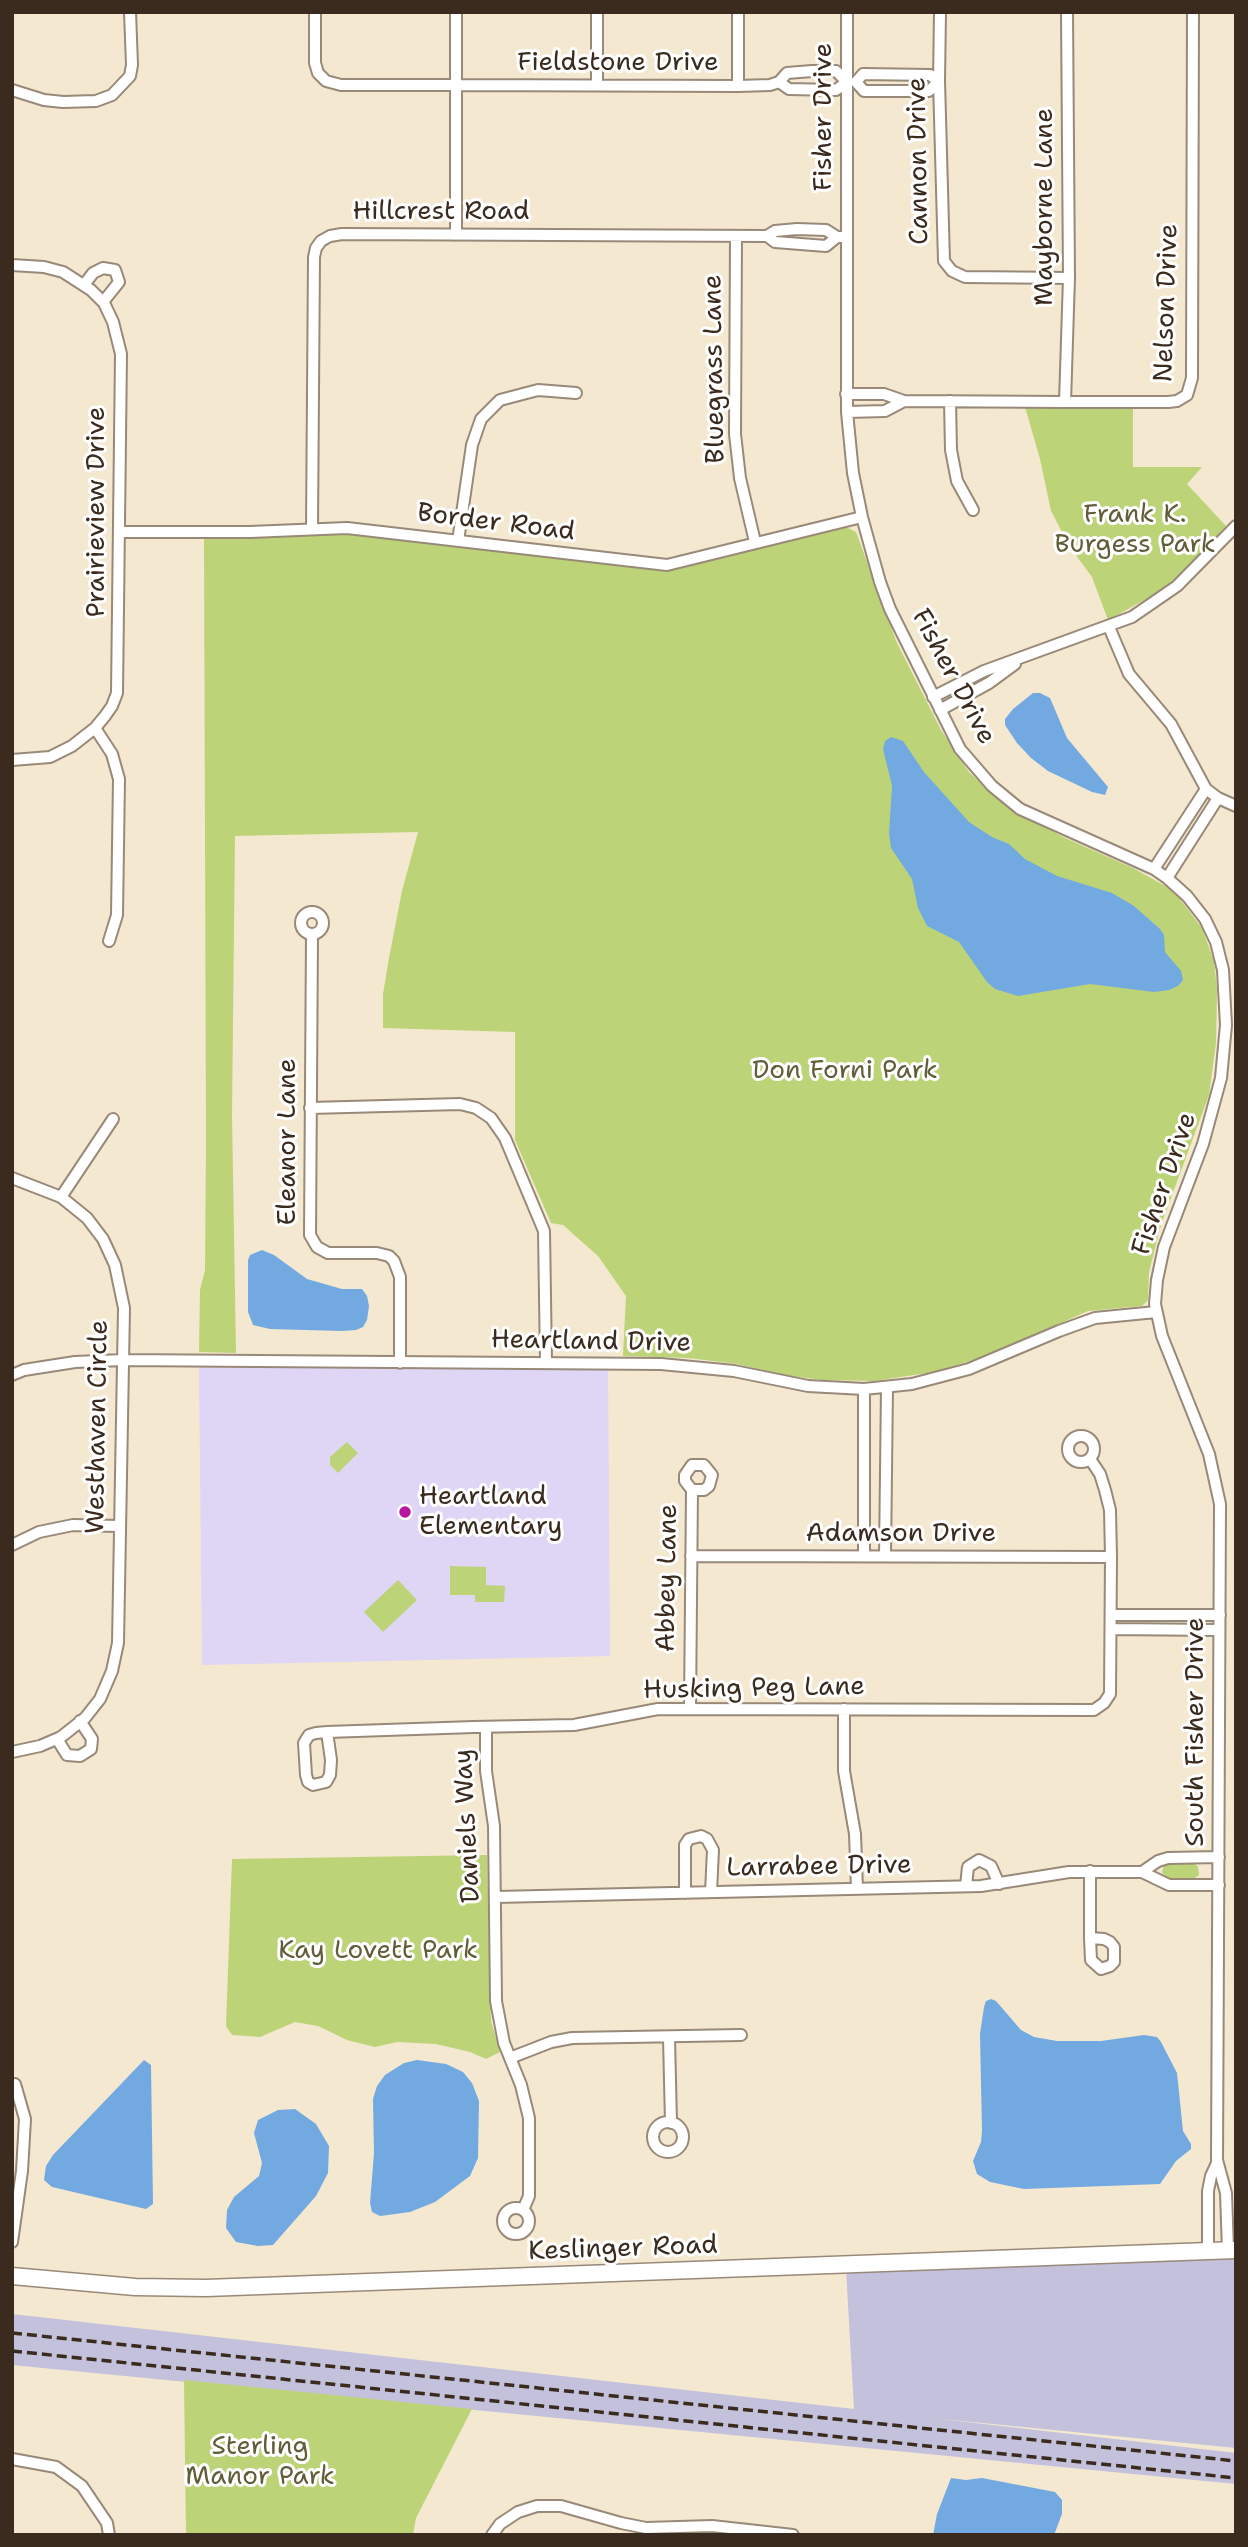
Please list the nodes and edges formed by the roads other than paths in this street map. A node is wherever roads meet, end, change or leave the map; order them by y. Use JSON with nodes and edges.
{"nodes":[{"id":1,"x":130,"y":12,"type":"edge"},
{"id":2,"x":315,"y":12,"type":"edge"},
{"id":3,"x":456,"y":12,"type":"edge"},
{"id":4,"x":597,"y":12,"type":"edge"},
{"id":5,"x":738,"y":12,"type":"edge"},
{"id":6,"x":847,"y":12,"type":"edge"},
{"id":7,"x":940,"y":12,"type":"edge"},
{"id":8,"x":1067,"y":12,"type":"edge"},
{"id":9,"x":1193,"y":12,"type":"edge"},
{"id":10,"x":939,"y":81,"type":"junction"},
{"id":11,"x":779,"y":82,"type":"junction"},
{"id":12,"x":851,"y":82,"type":"junction"},
{"id":13,"x":456,"y":85,"type":"junction"},
{"id":14,"x":597,"y":85,"type":"junction"},
{"id":15,"x":738,"y":86,"type":"junction"},
{"id":16,"x":12,"y":90,"type":"edge"},
{"id":17,"x":456,"y":235,"type":"junction"},
{"id":18,"x":736,"y":236,"type":"junction"},
{"id":19,"x":767,"y":236,"type":"junction"},
{"id":20,"x":841,"y":237,"type":"junction"},
{"id":21,"x":12,"y":265,"type":"edge"},
{"id":22,"x":1069,"y":278,"type":"junction"},
{"id":23,"x":83,"y":285,"type":"junction"},
{"id":24,"x":103,"y":302,"type":"junction"},
{"id":25,"x":576,"y":393,"type":"dead end"},
{"id":26,"x":846,"y":394,"type":"junction"},
{"id":27,"x":904,"y":401,"type":"junction"},
{"id":28,"x":950,"y":401,"type":"junction"},
{"id":29,"x":1065,"y":402,"type":"junction"},
{"id":30,"x":847,"y":412,"type":"junction"},
{"id":31,"x":973,"y":510,"type":"dead end"},
{"id":32,"x":862,"y":517,"type":"junction"},
{"id":33,"x":1236,"y":526,"type":"edge"},
{"id":34,"x":312,"y":528,"type":"junction"},
{"id":35,"x":119,"y":531,"type":"junction"},
{"id":36,"x":458,"y":541,"type":"junction"},
{"id":37,"x":755,"y":542,"type":"junction"},
{"id":38,"x":1109,"y":627,"type":"junction"},
{"id":39,"x":1024,"y":657,"type":"junction"},
{"id":40,"x":933,"y":698,"type":"junction"},
{"id":41,"x":940,"y":710,"type":"junction"},
{"id":42,"x":94,"y":728,"type":"junction"},
{"id":43,"x":12,"y":760,"type":"edge"},
{"id":44,"x":1206,"y":789,"type":"junction"},
{"id":45,"x":1218,"y":799,"type":"junction"},
{"id":46,"x":1236,"y":806,"type":"edge"},
{"id":47,"x":1154,"y":869,"type":"junction"},
{"id":48,"x":1167,"y":878,"type":"junction"},
{"id":49,"x":312,"y":934,"type":"dead end"},
{"id":50,"x":109,"y":941,"type":"dead end"},
{"id":51,"x":1230,"y":983,"type":"edge"},
{"id":52,"x":1231,"y":997,"type":"edge"},
{"id":53,"x":310,"y":1108,"type":"junction"},
{"id":54,"x":113,"y":1119,"type":"dead end"},
{"id":55,"x":12,"y":1178,"type":"edge"},
{"id":56,"x":61,"y":1197,"type":"junction"},
{"id":57,"x":1156,"y":1312,"type":"junction"},
{"id":58,"x":123,"y":1360,"type":"junction"},
{"id":59,"x":400,"y":1363,"type":"junction"},
{"id":60,"x":546,"y":1363,"type":"junction"},
{"id":61,"x":12,"y":1375,"type":"edge"},
{"id":62,"x":887,"y":1387,"type":"junction"},
{"id":63,"x":864,"y":1389,"type":"junction"},
{"id":64,"x":1090,"y":1459,"type":"dead end"},
{"id":65,"x":692,"y":1490,"type":"dead end"},
{"id":66,"x":119,"y":1526,"type":"junction"},
{"id":67,"x":12,"y":1545,"type":"edge"},
{"id":68,"x":691,"y":1556,"type":"junction"},
{"id":69,"x":864,"y":1556,"type":"junction"},
{"id":70,"x":885,"y":1556,"type":"junction"},
{"id":71,"x":1111,"y":1557,"type":"junction"},
{"id":72,"x":1111,"y":1615,"type":"junction"},
{"id":73,"x":1220,"y":1615,"type":"junction"},
{"id":74,"x":1111,"y":1629,"type":"junction"},
{"id":75,"x":1219,"y":1630,"type":"junction"},
{"id":76,"x":690,"y":1708,"type":"junction"},
{"id":77,"x":844,"y":1709,"type":"junction"},
{"id":78,"x":80,"y":1721,"type":"junction"},
{"id":79,"x":486,"y":1727,"type":"junction"},
{"id":80,"x":327,"y":1732,"type":"junction"},
{"id":81,"x":57,"y":1739,"type":"junction"},
{"id":82,"x":12,"y":1752,"type":"edge"},
{"id":83,"x":1219,"y":1857,"type":"junction"},
{"id":84,"x":1090,"y":1871,"type":"junction"},
{"id":85,"x":1142,"y":1872,"type":"junction"},
{"id":86,"x":999,"y":1884,"type":"junction"},
{"id":87,"x":1219,"y":1885,"type":"junction"},
{"id":88,"x":966,"y":1886,"type":"junction"},
{"id":89,"x":857,"y":1889,"type":"junction"},
{"id":90,"x":711,"y":1892,"type":"junction"},
{"id":91,"x":685,"y":1893,"type":"junction"},
{"id":92,"x":496,"y":1897,"type":"junction"},
{"id":93,"x":1090,"y":1938,"type":"dead end"},
{"id":94,"x":741,"y":2035,"type":"dead end"},
{"id":95,"x":669,"y":2037,"type":"junction"},
{"id":96,"x":510,"y":2058,"type":"junction"},
{"id":97,"x":15,"y":2084,"type":"dead end"},
{"id":98,"x":671,"y":2123,"type":"dead end"},
{"id":99,"x":1217,"y":2161,"type":"junction"},
{"id":100,"x":523,"y":2210,"type":"dead end"},
{"id":101,"x":12,"y":2242,"type":"edge"},
{"id":102,"x":1232,"y":2250,"type":"edge"},
{"id":103,"x":1208,"y":2252,"type":"junction"},
{"id":104,"x":12,"y":2276,"type":"edge"},
{"id":105,"x":12,"y":2459,"type":"edge"},
{"id":106,"x":109,"y":2535,"type":"edge"},
{"id":107,"x":492,"y":2535,"type":"edge"},
{"id":108,"x":793,"y":2535,"type":"edge"}],
"edges":[{"from":1,"to":16,"type":"street"},
{"from":2,"to":13,"type":"street","name":"Fieldstone Drive"},
{"from":3,"to":13,"type":"street"},
{"from":4,"to":14,"type":"street"},
{"from":5,"to":15,"type":"street"},
{"from":6,"to":12,"type":"street","name":"Fisher Drive"},
{"from":7,"to":10,"type":"street","name":"Cannon Drive"},
{"from":8,"to":22,"type":"street","name":"Mayborne Lane"},
{"from":9,"to":29,"type":"street","name":"Nelson Drive"},
{"from":10,"to":12,"type":"street"},
{"from":10,"to":12,"type":"street"},
{"from":10,"to":22,"type":"street","name":"Cannon Drive"},
{"from":11,"to":12,"type":"street","name":"Fieldstone Drive"},
{"from":11,"to":12,"type":"street","name":"Fieldstone Drive"},
{"from":11,"to":15,"type":"street","name":"Fieldstone Drive"},
{"from":12,"to":20,"type":"street","name":"Fisher Drive"},
{"from":13,"to":14,"type":"street","name":"Fieldstone Drive"},
{"from":13,"to":17,"type":"street"},
{"from":14,"to":15,"type":"street","name":"Fieldstone Drive"},
{"from":17,"to":18,"type":"street","name":"Hillcrest Road"},
{"from":17,"to":34,"type":"street","name":"Hillcrest Road"},
{"from":18,"to":19,"type":"street","name":"Hillcrest Road"},
{"from":18,"to":37,"type":"street","name":"Bluegrass Lane"},
{"from":19,"to":20,"type":"street","name":"Hillcrest Road"},
{"from":19,"to":20,"type":"street","name":"Hillcrest Road"},
{"from":20,"to":26,"type":"street","name":"Fisher Drive"},
{"from":21,"to":23,"type":"street","name":"Prairieview Drive"},
{"from":22,"to":29,"type":"street","name":"Mayborne Lane"},
{"from":23,"to":24,"type":"street","name":"Prairieview Drive"},
{"from":23,"to":24,"type":"street"},
{"from":24,"to":35,"type":"street","name":"Prairieview Drive"},
{"from":25,"to":36,"type":"street"},
{"from":26,"to":27,"type":"street","name":"Nelson Drive"},
{"from":26,"to":30,"type":"street","name":"Fisher Drive"},
{"from":27,"to":28,"type":"street","name":"Nelson Drive"},
{"from":27,"to":30,"type":"street","name":"Nelson Drive"},
{"from":28,"to":29,"type":"street","name":"Nelson Drive"},
{"from":28,"to":31,"type":"street"},
{"from":30,"to":32,"type":"street","name":"Fisher Drive"},
{"from":32,"to":37,"type":"street","name":"Border Road"},
{"from":32,"to":40,"type":"street","name":"Fisher Drive"},
{"from":33,"to":38,"type":"street"},
{"from":34,"to":35,"type":"street","name":"Border Road"},
{"from":34,"to":36,"type":"street","name":"Border Road"},
{"from":35,"to":42,"type":"street","name":"Prairieview Drive"},
{"from":36,"to":37,"type":"street","name":"Border Road"},
{"from":38,"to":39,"type":"street"},
{"from":38,"to":44,"type":"street"},
{"from":39,"to":40,"type":"street"},
{"from":39,"to":41,"type":"street"},
{"from":40,"to":41,"type":"street","name":"Fisher Drive"},
{"from":41,"to":47,"type":"street","name":"Fisher Drive"},
{"from":42,"to":43,"type":"street","name":"Prairieview Drive"},
{"from":42,"to":50,"type":"street"},
{"from":44,"to":45,"type":"street"},
{"from":44,"to":47,"type":"street"},
{"from":45,"to":46,"type":"street"},
{"from":45,"to":48,"type":"street"},
{"from":47,"to":48,"type":"street","name":"Fisher Drive"},
{"from":48,"to":51,"type":"street","name":"Fisher Drive"},
{"from":49,"to":53,"type":"street","name":"Eleanor Lane"},
{"from":51,"to":52,"type":"street","name":"Fisher Drive"},
{"from":52,"to":57,"type":"street","name":"Fisher Drive"},
{"from":53,"to":59,"type":"street","name":"Eleanor Lane"},
{"from":53,"to":60,"type":"street"},
{"from":54,"to":56,"type":"street"},
{"from":55,"to":56,"type":"street","name":"Westhaven Circle"},
{"from":56,"to":58,"type":"street","name":"Westhaven Circle"},
{"from":57,"to":62,"type":"street","name":"Heartland Drive"},
{"from":57,"to":73,"type":"street","name":"South Fisher Drive"},
{"from":58,"to":59,"type":"street","name":"Heartland Drive"},
{"from":58,"to":61,"type":"street","name":"Heartland Drive"},
{"from":58,"to":66,"type":"street","name":"Westhaven Circle"},
{"from":59,"to":60,"type":"street","name":"Heartland Drive"},
{"from":60,"to":63,"type":"street","name":"Heartland Drive"},
{"from":62,"to":63,"type":"street","name":"Heartland Drive"},
{"from":62,"to":70,"type":"street"},
{"from":63,"to":69,"type":"street"},
{"from":64,"to":71,"type":"street","name":"Husking Peg Lane"},
{"from":65,"to":68,"type":"street","name":"Abbey Lane"},
{"from":66,"to":67,"type":"street"},
{"from":66,"to":78,"type":"street","name":"Westhaven Circle"},
{"from":68,"to":69,"type":"street","name":"Adamson Drive"},
{"from":68,"to":76,"type":"street","name":"Abbey Lane"},
{"from":69,"to":70,"type":"street","name":"Adamson Drive"},
{"from":70,"to":71,"type":"street","name":"Adamson Drive"},
{"from":71,"to":72,"type":"street","name":"Husking Peg Lane"},
{"from":72,"to":73,"type":"street"},
{"from":72,"to":74,"type":"street","name":"Husking Peg Lane"},
{"from":73,"to":75,"type":"street","name":"South Fisher Drive"},
{"from":74,"to":75,"type":"street"},
{"from":74,"to":77,"type":"street","name":"Husking Peg Lane"},
{"from":75,"to":83,"type":"street","name":"South Fisher Drive"},
{"from":76,"to":77,"type":"street","name":"Husking Peg Lane"},
{"from":76,"to":79,"type":"street","name":"Husking Peg Lane"},
{"from":77,"to":89,"type":"street"},
{"from":78,"to":81,"type":"street","name":"Westhaven Circle"},
{"from":78,"to":81,"type":"street"},
{"from":79,"to":80,"type":"street","name":"Husking Peg Lane"},
{"from":79,"to":92,"type":"street","name":"Daniels Way"},
{"from":80,"to":80,"type":"street"},
{"from":81,"to":82,"type":"street","name":"Westhaven Circle"},
{"from":83,"to":85,"type":"street","name":"Larrabee Drive"},
{"from":83,"to":87,"type":"street","name":"South Fisher Drive"},
{"from":84,"to":85,"type":"street","name":"Larrabee Drive"},
{"from":84,"to":86,"type":"street","name":"Larrabee Drive"},
{"from":84,"to":93,"type":"street"},
{"from":85,"to":87,"type":"street","name":"Larrabee Drive"},
{"from":86,"to":88,"type":"street","name":"Larrabee Drive"},
{"from":86,"to":88,"type":"street"},
{"from":87,"to":99,"type":"street","name":"South Fisher Drive"},
{"from":88,"to":89,"type":"street","name":"Larrabee Drive"},
{"from":89,"to":90,"type":"street","name":"Larrabee Drive"},
{"from":90,"to":91,"type":"street","name":"Larrabee Drive"},
{"from":90,"to":91,"type":"street"},
{"from":91,"to":92,"type":"street","name":"Larrabee Drive"},
{"from":92,"to":96,"type":"street","name":"Daniels Way"},
{"from":94,"to":95,"type":"street"},
{"from":95,"to":96,"type":"street"},
{"from":95,"to":98,"type":"street"},
{"from":96,"to":100,"type":"street","name":"Daniels Way"},
{"from":97,"to":101,"type":"street"},
{"from":99,"to":102,"type":"street","name":"South Fisher Drive"},
{"from":99,"to":103,"type":"street","name":"South Fisher Drive"},
{"from":102,"to":103,"type":"main road","name":"Keslinger Road"},
{"from":103,"to":104,"type":"main road","name":"Keslinger Road"},
{"from":105,"to":106,"type":"street"},
{"from":107,"to":108,"type":"street"}]}
